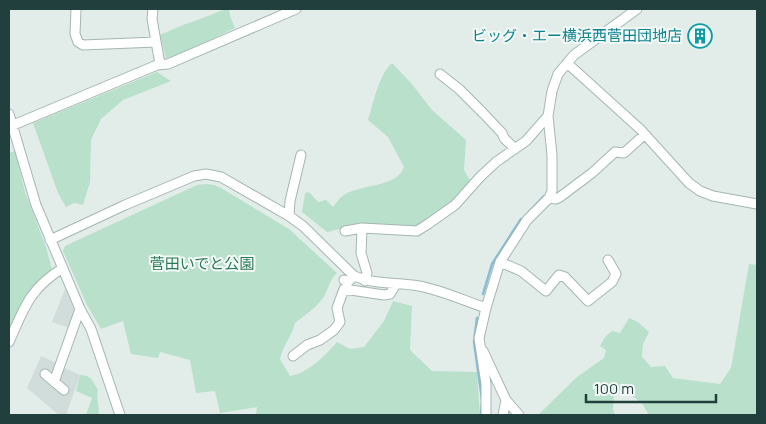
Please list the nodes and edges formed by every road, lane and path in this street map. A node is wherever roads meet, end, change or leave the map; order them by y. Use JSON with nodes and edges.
{"nodes":[{"id":1,"x":76,"y":9,"type":"edge"},
{"id":2,"x":153,"y":9,"type":"edge"},
{"id":3,"x":296,"y":9,"type":"edge"},
{"id":4,"x":637,"y":9,"type":"edge"},
{"id":5,"x":156,"y":42,"type":"junction"},
{"id":6,"x":567,"y":63,"type":"junction"},
{"id":7,"x":160,"y":64,"type":"junction"},
{"id":8,"x":440,"y":74,"type":"dead end"},
{"id":9,"x":9,"y":114,"type":"edge"},
{"id":10,"x":548,"y":116,"type":"junction"},
{"id":11,"x":11,"y":126,"type":"junction"},
{"id":12,"x":644,"y":135,"type":"junction"},
{"id":13,"x":515,"y":149,"type":"junction"},
{"id":14,"x":301,"y":155,"type":"dead end"},
{"id":15,"x":549,"y":198,"type":"junction"},
{"id":16,"x":757,"y":204,"type":"edge"},
{"id":17,"x":289,"y":216,"type":"junction"},
{"id":18,"x":362,"y":228,"type":"junction"},
{"id":19,"x":345,"y":231,"type":"dead end"},
{"id":20,"x":50,"y":240,"type":"junction"},
{"id":21,"x":608,"y":260,"type":"dead end"},
{"id":22,"x":500,"y":262,"type":"junction"},
{"id":23,"x":63,"y":268,"type":"junction"},
{"id":24,"x":354,"y":276,"type":"junction"},
{"id":25,"x":344,"y":280,"type":"dead end"},
{"id":26,"x":365,"y":281,"type":"junction"},
{"id":27,"x":396,"y":284,"type":"junction"},
{"id":28,"x":486,"y":308,"type":"junction"},
{"id":29,"x":80,"y":309,"type":"junction"},
{"id":30,"x":9,"y":342,"type":"edge"},
{"id":31,"x":480,"y":346,"type":"junction"},
{"id":32,"x":294,"y":356,"type":"dead end"},
{"id":33,"x":44,"y":374,"type":"dead end"},
{"id":34,"x":54,"y":382,"type":"junction"},
{"id":35,"x":64,"y":390,"type":"dead end"},
{"id":36,"x":506,"y":400,"type":"junction"},
{"id":37,"x":120,"y":415,"type":"edge"},
{"id":38,"x":486,"y":415,"type":"edge"},
{"id":39,"x":503,"y":415,"type":"edge"},
{"id":40,"x":519,"y":415,"type":"edge"}],
"edges":[{"from":1,"to":5,"type":"street"},
{"from":2,"to":5,"type":"street"},
{"from":3,"to":7,"type":"street"},
{"from":4,"to":6,"type":"street"},
{"from":5,"to":7,"type":"street"},
{"from":6,"to":10,"type":"street"},
{"from":6,"to":12,"type":"street"},
{"from":7,"to":11,"type":"street"},
{"from":8,"to":13,"type":"street"},
{"from":9,"to":11,"type":"street"},
{"from":10,"to":13,"type":"street"},
{"from":10,"to":15,"type":"street"},
{"from":11,"to":20,"type":"street"},
{"from":12,"to":15,"type":"street"},
{"from":12,"to":16,"type":"street"},
{"from":13,"to":18,"type":"street"},
{"from":14,"to":17,"type":"street"},
{"from":15,"to":22,"type":"street"},
{"from":17,"to":20,"type":"street"},
{"from":17,"to":24,"type":"street"},
{"from":18,"to":19,"type":"street"},
{"from":18,"to":26,"type":"street"},
{"from":20,"to":23,"type":"street"},
{"from":21,"to":22,"type":"street"},
{"from":22,"to":28,"type":"street"},
{"from":23,"to":29,"type":"street"},
{"from":23,"to":30,"type":"street"},
{"from":24,"to":25,"type":"street"},
{"from":24,"to":26,"type":"street"},
{"from":26,"to":27,"type":"street"},
{"from":27,"to":28,"type":"street"},
{"from":27,"to":32,"type":"street"},
{"from":28,"to":31,"type":"street"},
{"from":29,"to":34,"type":"street"},
{"from":29,"to":37,"type":"street"},
{"from":31,"to":36,"type":"street"},
{"from":31,"to":38,"type":"street"},
{"from":33,"to":34,"type":"street"},
{"from":34,"to":35,"type":"street"},
{"from":36,"to":39,"type":"street"},
{"from":36,"to":40,"type":"street"}]}
